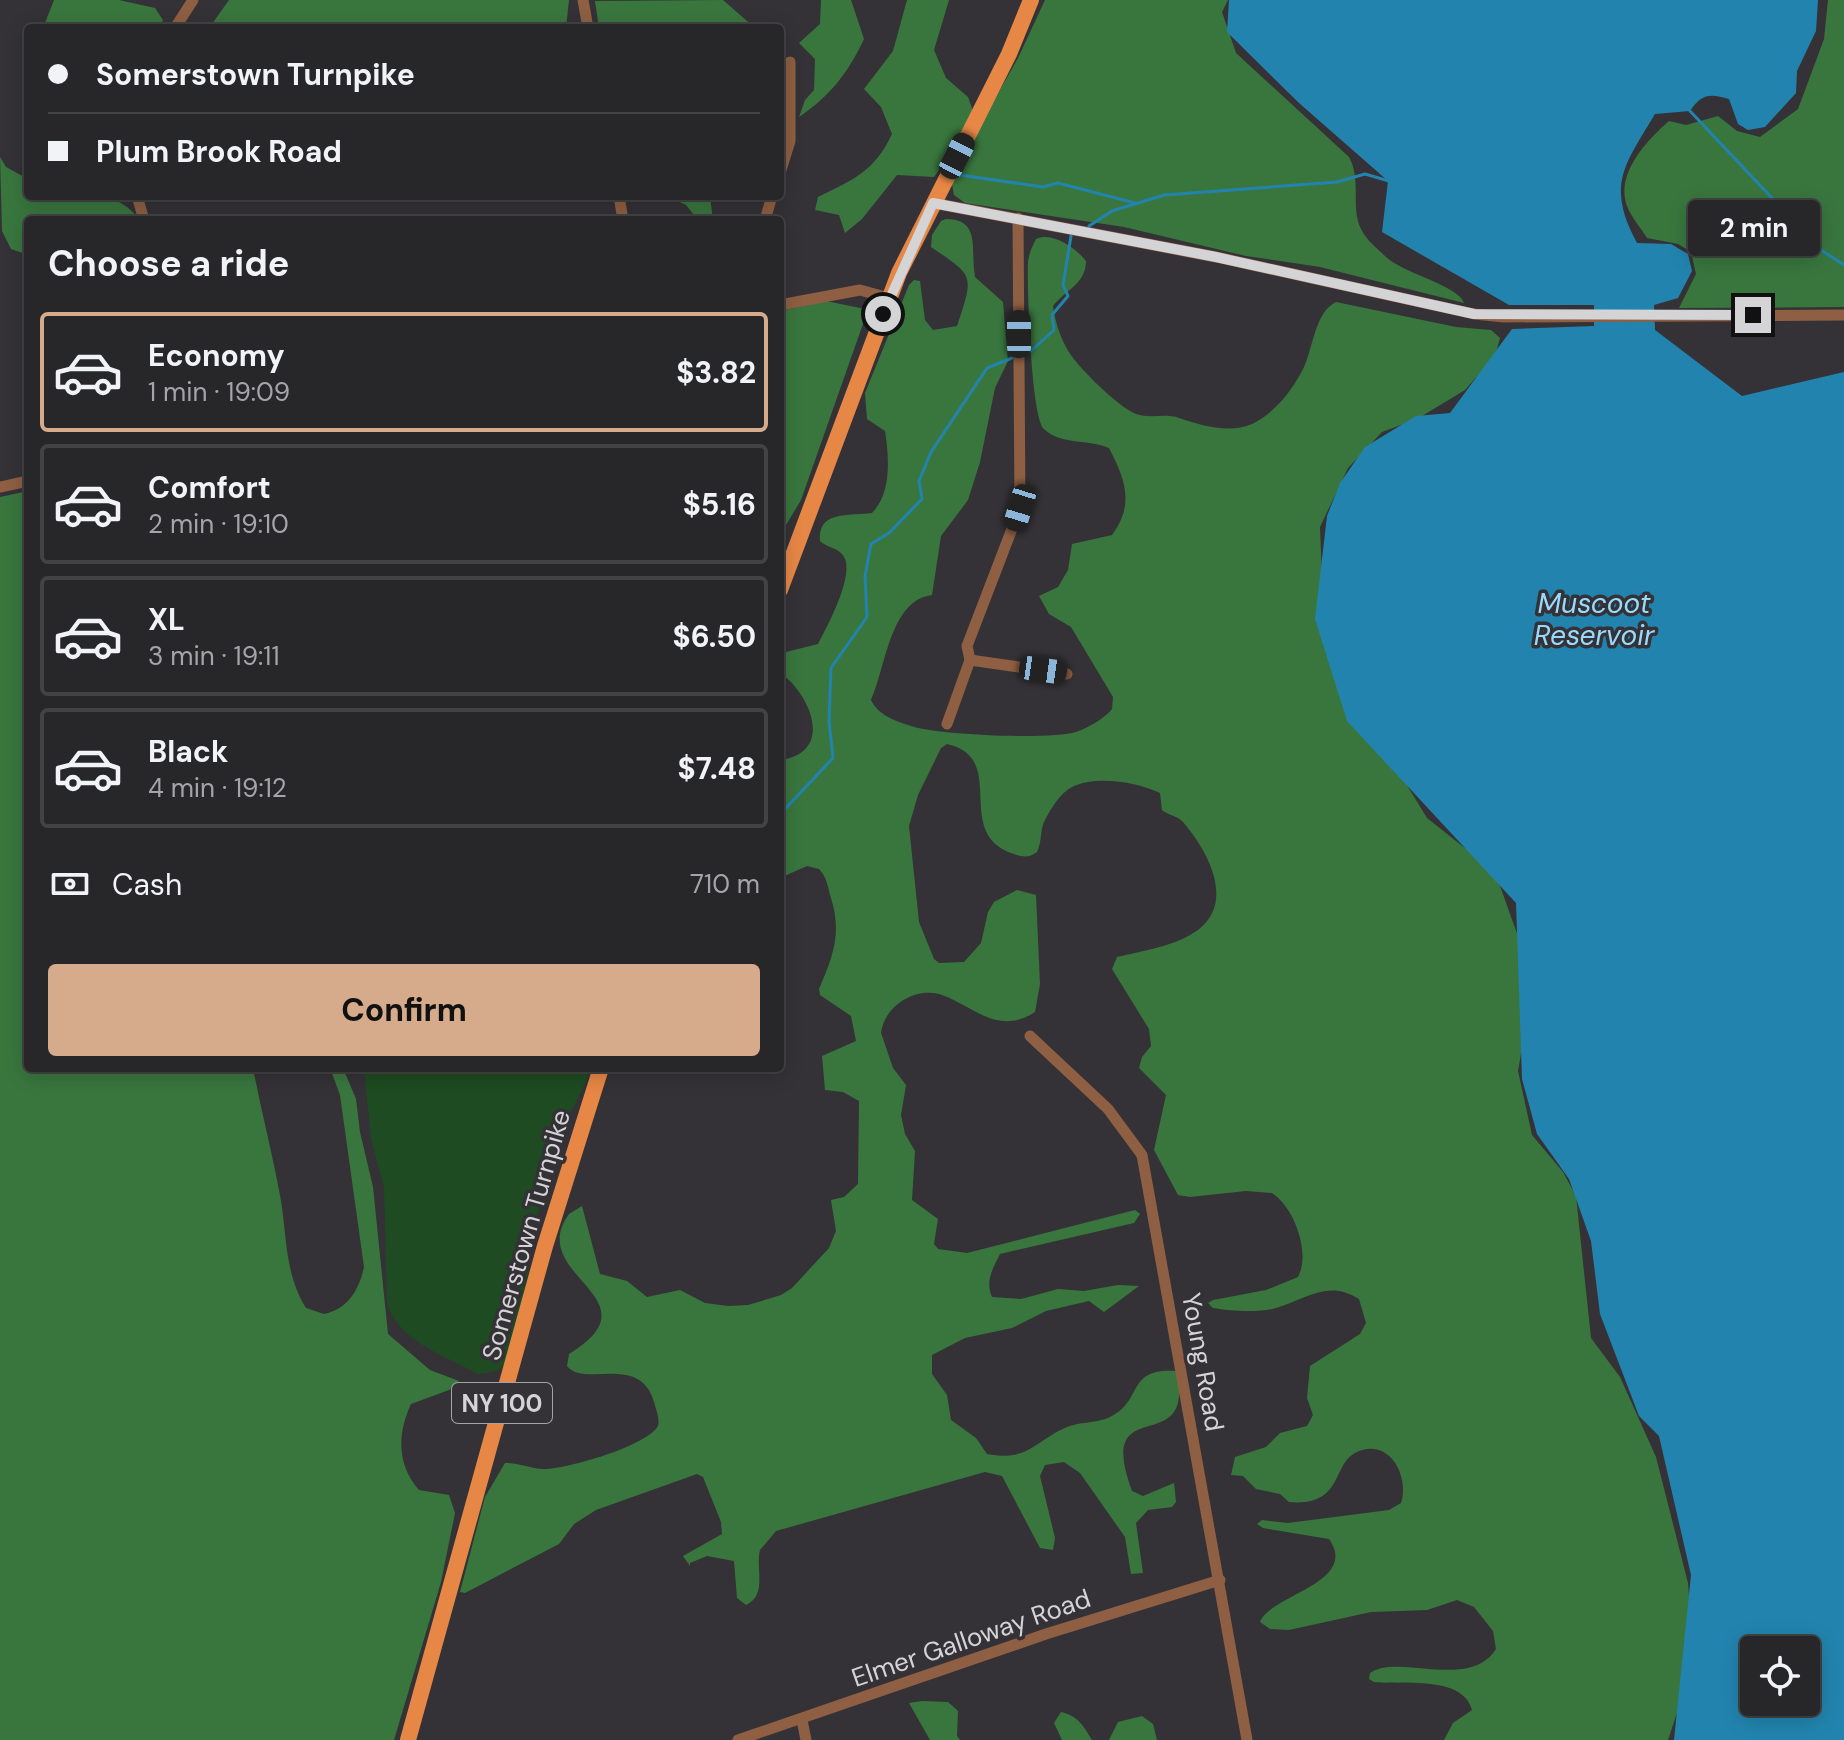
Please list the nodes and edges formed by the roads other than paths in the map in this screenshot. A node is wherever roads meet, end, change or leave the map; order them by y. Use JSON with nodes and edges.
{"nodes":[{"id":1,"x":193,"y":0,"type":"edge"},
{"id":2,"x":583,"y":0,"type":"edge"},
{"id":3,"x":1031,"y":0,"type":"edge"},
{"id":4,"x":178,"y":24,"type":"edge"},
{"id":5,"x":587,"y":24,"type":"edge"},
{"id":6,"x":790,"y":62,"type":"dead end"},
{"id":7,"x":784,"y":160,"type":"edge"},
{"id":8,"x":933,"y":203,"type":"junction"},
{"id":9,"x":1018,"y":218,"type":"junction"},
{"id":10,"x":889,"y":298,"type":"junction"},
{"id":11,"x":784,"y":304,"type":"edge"},
{"id":12,"x":1844,"y":315,"type":"edge"},
{"id":13,"x":24,"y":482,"type":"edge"},
{"id":14,"x":0,"y":487,"type":"edge"},
{"id":15,"x":784,"y":579,"type":"edge"},
{"id":16,"x":970,"y":660,"type":"junction"},
{"id":17,"x":1067,"y":674,"type":"dead end"},
{"id":18,"x":947,"y":724,"type":"dead end"},
{"id":19,"x":1030,"y":1036,"type":"dead end"},
{"id":20,"x":600,"y":1072,"type":"edge"},
{"id":21,"x":1220,"y":1580,"type":"junction"},
{"id":22,"x":802,"y":1720,"type":"junction"},
{"id":23,"x":408,"y":1740,"type":"edge"},
{"id":24,"x":738,"y":1740,"type":"edge"},
{"id":25,"x":806,"y":1740,"type":"edge"},
{"id":26,"x":1247,"y":1740,"type":"edge"}],
"edges":[{"from":1,"to":4,"type":"street"},
{"from":2,"to":5,"type":"street"},
{"from":3,"to":8,"type":"main road"},
{"from":6,"to":7,"type":"street"},
{"from":8,"to":9,"type":"street"},
{"from":8,"to":10,"type":"main road"},
{"from":9,"to":12,"type":"street"},
{"from":9,"to":16,"type":"street"},
{"from":10,"to":11,"type":"street"},
{"from":10,"to":15,"type":"main road"},
{"from":13,"to":14,"type":"street"},
{"from":16,"to":17,"type":"street"},
{"from":16,"to":18,"type":"street"},
{"from":19,"to":21,"type":"street","name":"Young Road"},
{"from":20,"to":23,"type":"main road","name":"Somerstown Turnpike","number":"NY 100"},
{"from":21,"to":22,"type":"street","name":"Elmer Galloway Road"},
{"from":21,"to":26,"type":"street","name":"Young Road"},
{"from":22,"to":24,"type":"street","name":"Elmer Galloway Road"},
{"from":22,"to":25,"type":"street"}]}
